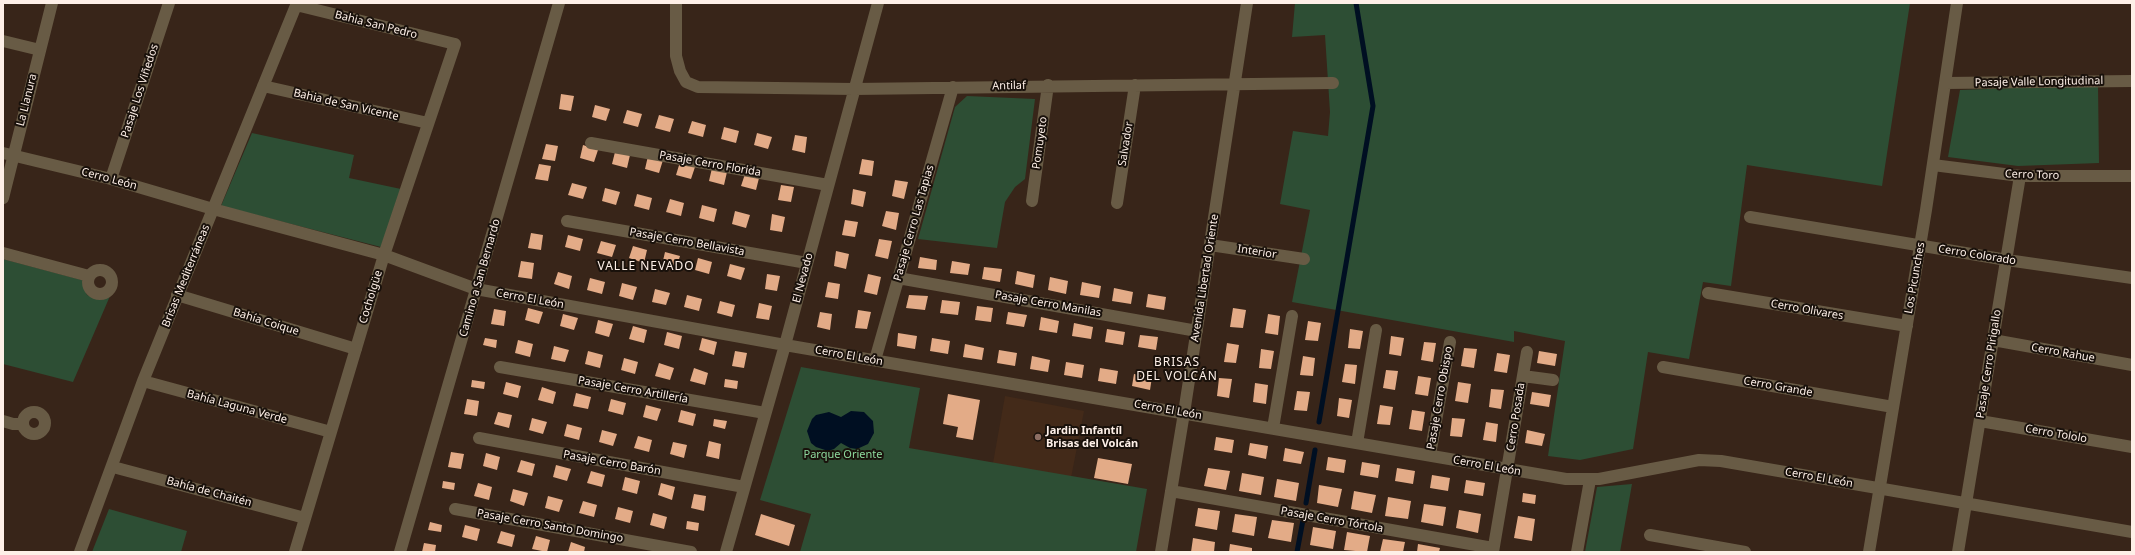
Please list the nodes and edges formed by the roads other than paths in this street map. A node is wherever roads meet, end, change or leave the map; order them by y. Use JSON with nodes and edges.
{"nodes":[{"id":1,"x":52,"y":3,"type":"edge"},
{"id":2,"x":169,"y":3,"type":"edge"},
{"id":3,"x":559,"y":3,"type":"edge"},
{"id":4,"x":676,"y":3,"type":"edge"},
{"id":5,"x":878,"y":3,"type":"edge"},
{"id":6,"x":1247,"y":3,"type":"edge"},
{"id":7,"x":1957,"y":3,"type":"edge"},
{"id":8,"x":297,"y":4,"type":"edge"},
{"id":9,"x":3,"y":41,"type":"edge"},
{"id":10,"x":455,"y":44,"type":"joint"},
{"id":11,"x":40,"y":50,"type":"junction"},
{"id":12,"x":2132,"y":81,"type":"edge"},
{"id":13,"x":1333,"y":83,"type":"dead end"},
{"id":14,"x":1945,"y":83,"type":"junction"},
{"id":15,"x":1048,"y":85,"type":"junction"},
{"id":16,"x":1135,"y":85,"type":"junction"},
{"id":17,"x":1235,"y":85,"type":"junction"},
{"id":18,"x":263,"y":86,"type":"junction"},
{"id":19,"x":953,"y":87,"type":"junction"},
{"id":20,"x":854,"y":89,"type":"junction"},
{"id":21,"x":428,"y":124,"type":"junction"},
{"id":22,"x":591,"y":143,"type":"dead end"},
{"id":23,"x":8,"y":154,"type":"edge"},
{"id":24,"x":1933,"y":165,"type":"junction"},
{"id":25,"x":2020,"y":176,"type":"junction"},
{"id":26,"x":2132,"y":176,"type":"edge"},
{"id":27,"x":111,"y":179,"type":"junction"},
{"id":28,"x":828,"y":185,"type":"junction"},
{"id":29,"x":3,"y":198,"type":"edge"},
{"id":30,"x":1032,"y":201,"type":"dead end"},
{"id":31,"x":1117,"y":203,"type":"dead end"},
{"id":32,"x":213,"y":209,"type":"junction"},
{"id":33,"x":1750,"y":218,"type":"dead end"},
{"id":34,"x":567,"y":221,"type":"dead end"},
{"id":35,"x":1210,"y":245,"type":"junction"},
{"id":36,"x":1920,"y":245,"type":"junction"},
{"id":37,"x":3,"y":253,"type":"edge"},
{"id":38,"x":384,"y":254,"type":"junction"},
{"id":39,"x":1304,"y":259,"type":"dead end"},
{"id":40,"x":2007,"y":260,"type":"junction"},
{"id":41,"x":807,"y":263,"type":"junction"},
{"id":42,"x":89,"y":276,"type":"dead end"},
{"id":43,"x":898,"y":278,"type":"junction"},
{"id":44,"x":2132,"y":278,"type":"edge"},
{"id":45,"x":476,"y":289,"type":"junction"},
{"id":46,"x":1708,"y":293,"type":"dead end"},
{"id":47,"x":177,"y":295,"type":"junction"},
{"id":48,"x":1292,"y":316,"type":"dead end"},
{"id":49,"x":1906,"y":326,"type":"junction"},
{"id":50,"x":1197,"y":330,"type":"junction"},
{"id":51,"x":1376,"y":330,"type":"dead end"},
{"id":52,"x":1993,"y":340,"type":"junction"},
{"id":53,"x":1450,"y":342,"type":"dead end"},
{"id":54,"x":785,"y":345,"type":"junction"},
{"id":55,"x":356,"y":349,"type":"junction"},
{"id":56,"x":1527,"y":352,"type":"dead end"},
{"id":57,"x":875,"y":360,"type":"junction"},
{"id":58,"x":2132,"y":365,"type":"edge"},
{"id":59,"x":500,"y":367,"type":"dead end"},
{"id":60,"x":1663,"y":367,"type":"dead end"},
{"id":61,"x":1523,"y":376,"type":"junction"},
{"id":62,"x":1553,"y":380,"type":"dead end"},
{"id":63,"x":143,"y":381,"type":"junction"},
{"id":64,"x":1893,"y":407,"type":"junction"},
{"id":65,"x":765,"y":413,"type":"junction"},
{"id":66,"x":1184,"y":413,"type":"junction"},
{"id":67,"x":3,"y":421,"type":"edge"},
{"id":68,"x":1980,"y":421,"type":"junction"},
{"id":69,"x":22,"y":424,"type":"dead end"},
{"id":70,"x":1273,"y":428,"type":"junction"},
{"id":71,"x":331,"y":432,"type":"junction"},
{"id":72,"x":479,"y":438,"type":"dead end"},
{"id":73,"x":1357,"y":443,"type":"junction"},
{"id":74,"x":2132,"y":447,"type":"edge"},
{"id":75,"x":1430,"y":456,"type":"junction"},
{"id":76,"x":113,"y":467,"type":"junction"},
{"id":77,"x":1508,"y":469,"type":"junction"},
{"id":78,"x":1590,"y":480,"type":"junction"},
{"id":79,"x":744,"y":487,"type":"junction"},
{"id":80,"x":1879,"y":488,"type":"junction"},
{"id":81,"x":1171,"y":491,"type":"junction"},
{"id":82,"x":1966,"y":503,"type":"junction"},
{"id":83,"x":455,"y":509,"type":"dead end"},
{"id":84,"x":305,"y":518,"type":"junction"},
{"id":85,"x":2132,"y":532,"type":"edge"},
{"id":86,"x":1650,"y":535,"type":"dead end"},
{"id":87,"x":1493,"y":550,"type":"edge"},
{"id":88,"x":80,"y":552,"type":"edge"},
{"id":89,"x":295,"y":552,"type":"edge"},
{"id":90,"x":400,"y":552,"type":"edge"},
{"id":91,"x":692,"y":552,"type":"edge"},
{"id":92,"x":726,"y":552,"type":"edge"},
{"id":93,"x":1161,"y":552,"type":"edge"},
{"id":94,"x":1577,"y":552,"type":"edge"},
{"id":95,"x":1745,"y":552,"type":"edge"},
{"id":96,"x":1869,"y":552,"type":"edge"},
{"id":97,"x":1958,"y":552,"type":"edge"}],
"edges":[{"from":1,"to":11,"type":"street","name":"La Llanura"},
{"from":2,"to":27,"type":"street","name":"Pasaje Los Viñedos"},
{"from":3,"to":45,"type":"street","name":"Camino a San Bernardo"},
{"from":4,"to":20,"type":"street","name":"Antilaf"},
{"from":5,"to":20,"type":"street","name":"El Nevado"},
{"from":6,"to":17,"type":"street","name":"Avenida Libertad Oriente"},
{"from":7,"to":14,"type":"street","name":"Los Picunches"},
{"from":8,"to":10,"type":"street","name":"Bahia San Pedro"},
{"from":8,"to":18,"type":"street","name":"Brisas Mediterráneas"},
{"from":9,"to":11,"type":"street"},
{"from":10,"to":21,"type":"street","name":"Cocholgüe"},
{"from":11,"to":23,"type":"street","name":"La Llanura"},
{"from":12,"to":14,"type":"street","name":"Pasaje Valle Longitudinal"},
{"from":13,"to":17,"type":"street","name":"Antilaf"},
{"from":14,"to":24,"type":"street","name":"Los Picunches"},
{"from":15,"to":16,"type":"street","name":"Antilaf"},
{"from":15,"to":19,"type":"street","name":"Antilaf"},
{"from":15,"to":30,"type":"street","name":"Pomuyeto"},
{"from":16,"to":17,"type":"street","name":"Antilaf"},
{"from":16,"to":31,"type":"street","name":"Salvador"},
{"from":17,"to":35,"type":"street","name":"Avenida Libertad Oriente"},
{"from":18,"to":21,"type":"street","name":"Bahia de San Vicente"},
{"from":18,"to":32,"type":"street","name":"Brisas Mediterráneas"},
{"from":19,"to":20,"type":"street","name":"Antilaf"},
{"from":19,"to":43,"type":"street","name":"Pasaje Cerro Las Tapias"},
{"from":20,"to":28,"type":"street","name":"El Nevado"},
{"from":21,"to":38,"type":"street","name":"Cocholgüe"},
{"from":22,"to":28,"type":"street","name":"Pasaje Cerro Florida"},
{"from":23,"to":27,"type":"street","name":"Cerro León"},
{"from":23,"to":29,"type":"street","name":"La Llanura"},
{"from":24,"to":25,"type":"street","name":"Cerro Toro"},
{"from":24,"to":36,"type":"street","name":"Los Picunches"},
{"from":25,"to":26,"type":"street","name":"Cerro Toro"},
{"from":25,"to":40,"type":"street","name":"Pasaje Cerro Pirigallo"},
{"from":27,"to":32,"type":"street","name":"Cerro León"},
{"from":28,"to":41,"type":"street","name":"El Nevado"},
{"from":32,"to":38,"type":"street","name":"Cerro El León"},
{"from":32,"to":47,"type":"street","name":"Brisas Mediterráneas"},
{"from":33,"to":36,"type":"street","name":"Cerro Colorado"},
{"from":34,"to":41,"type":"street","name":"Pasaje Cerro Bellavista"},
{"from":35,"to":39,"type":"street","name":"Interior"},
{"from":35,"to":50,"type":"street","name":"Avenida Libertad Oriente"},
{"from":36,"to":40,"type":"street","name":"Cerro Colorado"},
{"from":36,"to":49,"type":"street","name":"Los Picunches"},
{"from":37,"to":42,"type":"street"},
{"from":38,"to":45,"type":"street","name":"Cerro El León"},
{"from":38,"to":55,"type":"street","name":"Cocholgüe"},
{"from":40,"to":44,"type":"street","name":"Cerro Colorado"},
{"from":40,"to":52,"type":"street","name":"Pasaje Cerro Pirigallo"},
{"from":41,"to":54,"type":"street","name":"El Nevado"},
{"from":43,"to":50,"type":"street","name":"Pasaje Cerro Manilas"},
{"from":43,"to":57,"type":"street","name":"Pasaje Cerro Las Tapias"},
{"from":45,"to":54,"type":"street","name":"Cerro El León"},
{"from":45,"to":90,"type":"street","name":"Camino a San Bernardo"},
{"from":46,"to":49,"type":"street","name":"Cerro Olivares"},
{"from":47,"to":55,"type":"street","name":"Bahía Coique"},
{"from":47,"to":63,"type":"street","name":"Brisas Mediterráneas"},
{"from":48,"to":70,"type":"street"},
{"from":49,"to":64,"type":"street","name":"Los Picunches"},
{"from":50,"to":66,"type":"street","name":"Avenida Libertad Oriente"},
{"from":51,"to":73,"type":"street"},
{"from":52,"to":58,"type":"street","name":"Cerro Rahue"},
{"from":52,"to":68,"type":"street","name":"Pasaje Cerro Pirigallo"},
{"from":53,"to":75,"type":"street","name":"Pasaje Cerro Obispo"},
{"from":54,"to":57,"type":"street","name":"Cerro El León"},
{"from":54,"to":65,"type":"street","name":"El Nevado"},
{"from":55,"to":71,"type":"street","name":"Cocholgüe"},
{"from":56,"to":61,"type":"street","name":"Cerro Posada"},
{"from":57,"to":66,"type":"street","name":"Cerro El León"},
{"from":59,"to":65,"type":"street","name":"Pasaje Cerro Artillería"},
{"from":60,"to":64,"type":"street","name":"Cerro Grande"},
{"from":61,"to":62,"type":"street"},
{"from":61,"to":77,"type":"street","name":"Cerro Posada"},
{"from":63,"to":71,"type":"street","name":"Bahía Laguna Verde"},
{"from":63,"to":76,"type":"street","name":"Brisas Mediterráneas"},
{"from":64,"to":80,"type":"street","name":"Los Picunches"},
{"from":65,"to":79,"type":"street","name":"El Nevado"},
{"from":66,"to":70,"type":"street","name":"Cerro El León"},
{"from":66,"to":81,"type":"street","name":"Avenida Libertad Oriente"},
{"from":67,"to":69,"type":"street"},
{"from":68,"to":74,"type":"street","name":"Cerro Tololo"},
{"from":68,"to":82,"type":"street","name":"Pasaje Cerro Pirigallo"},
{"from":70,"to":73,"type":"street","name":"Cerro El León"},
{"from":71,"to":84,"type":"street","name":"Cocholgüe"},
{"from":72,"to":79,"type":"street","name":"Pasaje Cerro Barón"},
{"from":73,"to":75,"type":"street","name":"Cerro El León"},
{"from":75,"to":77,"type":"street","name":"Cerro El León"},
{"from":76,"to":84,"type":"street","name":"Bahía de Chaitén"},
{"from":76,"to":88,"type":"street","name":"Brisas Mediterráneas"},
{"from":77,"to":78,"type":"street","name":"Cerro El León"},
{"from":77,"to":87,"type":"street","name":"Cerro Posada"},
{"from":78,"to":80,"type":"street","name":"Cerro El León"},
{"from":78,"to":94,"type":"street"},
{"from":79,"to":92,"type":"street","name":"El Nevado"},
{"from":80,"to":82,"type":"street","name":"Cerro El León"},
{"from":80,"to":96,"type":"street","name":"Los Picunches"},
{"from":81,"to":87,"type":"street","name":"Pasaje Cerro Tórtola"},
{"from":81,"to":93,"type":"street","name":"Avenida Libertad Oriente"},
{"from":82,"to":85,"type":"street","name":"Cerro El León"},
{"from":82,"to":97,"type":"street","name":"Pasaje Cerro Pirigallo"},
{"from":83,"to":91,"type":"street","name":"Pasaje Cerro Santo Domingo"},
{"from":84,"to":89,"type":"street","name":"Cocholgüe"},
{"from":86,"to":95,"type":"street"}]}
